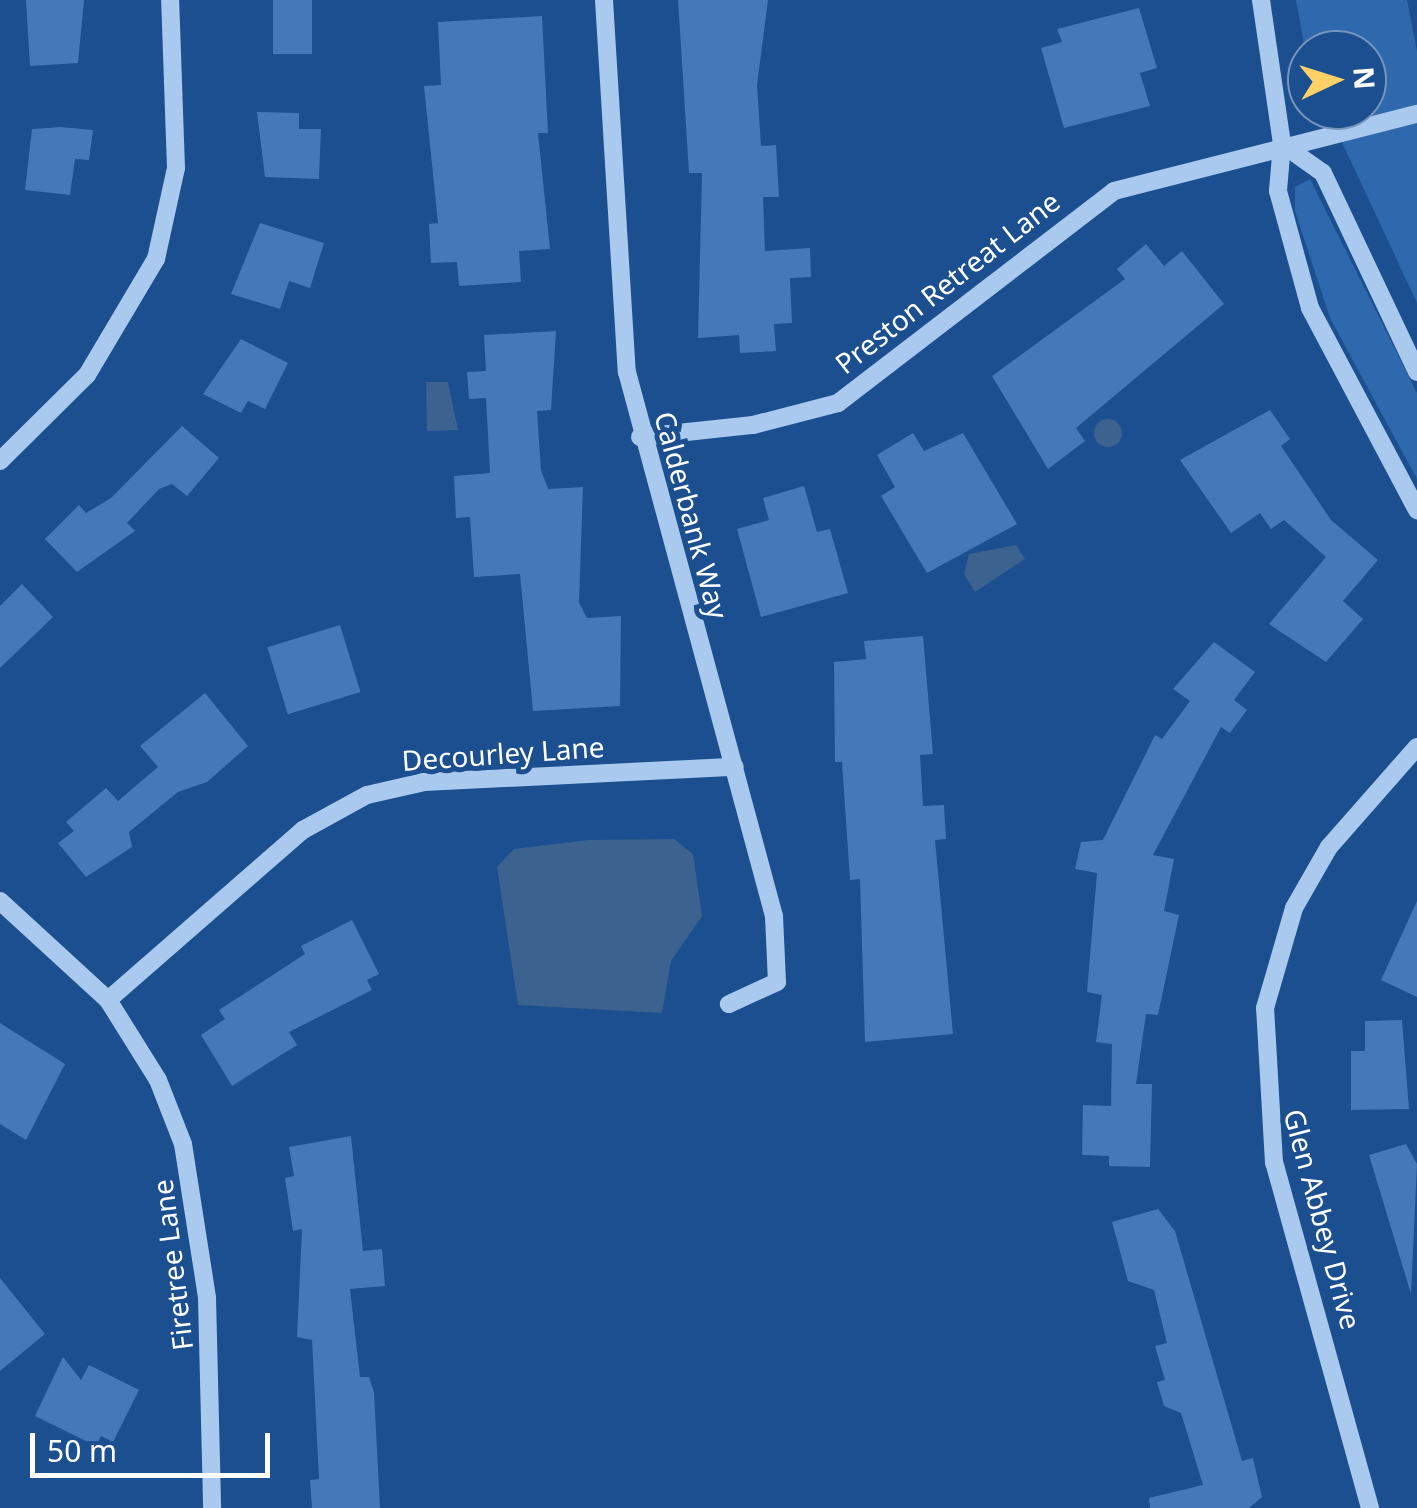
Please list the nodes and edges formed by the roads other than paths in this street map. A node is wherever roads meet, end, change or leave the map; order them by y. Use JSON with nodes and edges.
{"nodes":[{"id":1,"x":170,"y":0,"type":"edge"},
{"id":2,"x":604,"y":0,"type":"edge"},
{"id":3,"x":1261,"y":0,"type":"edge"},
{"id":4,"x":1417,"y":114,"type":"edge"},
{"id":5,"x":1282,"y":144,"type":"junction"},
{"id":6,"x":1417,"y":372,"type":"edge"},
{"id":7,"x":640,"y":437,"type":"junction"},
{"id":8,"x":0,"y":462,"type":"edge"},
{"id":9,"x":1417,"y":510,"type":"edge"},
{"id":10,"x":1417,"y":747,"type":"edge"},
{"id":11,"x":735,"y":767,"type":"junction"},
{"id":12,"x":0,"y":901,"type":"edge"},
{"id":13,"x":108,"y":1000,"type":"junction"},
{"id":14,"x":728,"y":1004,"type":"dead end"},
{"id":15,"x":212,"y":1508,"type":"edge"},
{"id":16,"x":1370,"y":1508,"type":"edge"}],
"edges":[{"from":1,"to":8,"type":"street"},
{"from":2,"to":7,"type":"street","name":"Calderbank Way"},
{"from":3,"to":5,"type":"street"},
{"from":4,"to":5,"type":"street","name":"Preston Retreat Lane"},
{"from":5,"to":6,"type":"street"},
{"from":5,"to":7,"type":"street","name":"Preston Retreat Lane"},
{"from":5,"to":9,"type":"street"},
{"from":7,"to":11,"type":"street","name":"Calderbank Way"},
{"from":10,"to":16,"type":"street","name":"Glen Abbey Drive"},
{"from":11,"to":13,"type":"street","name":"Decourley Lane"},
{"from":11,"to":14,"type":"street","name":"Calderbank Way"},
{"from":12,"to":13,"type":"street","name":"Firetree Lane"},
{"from":13,"to":15,"type":"street","name":"Firetree Lane"}]}
